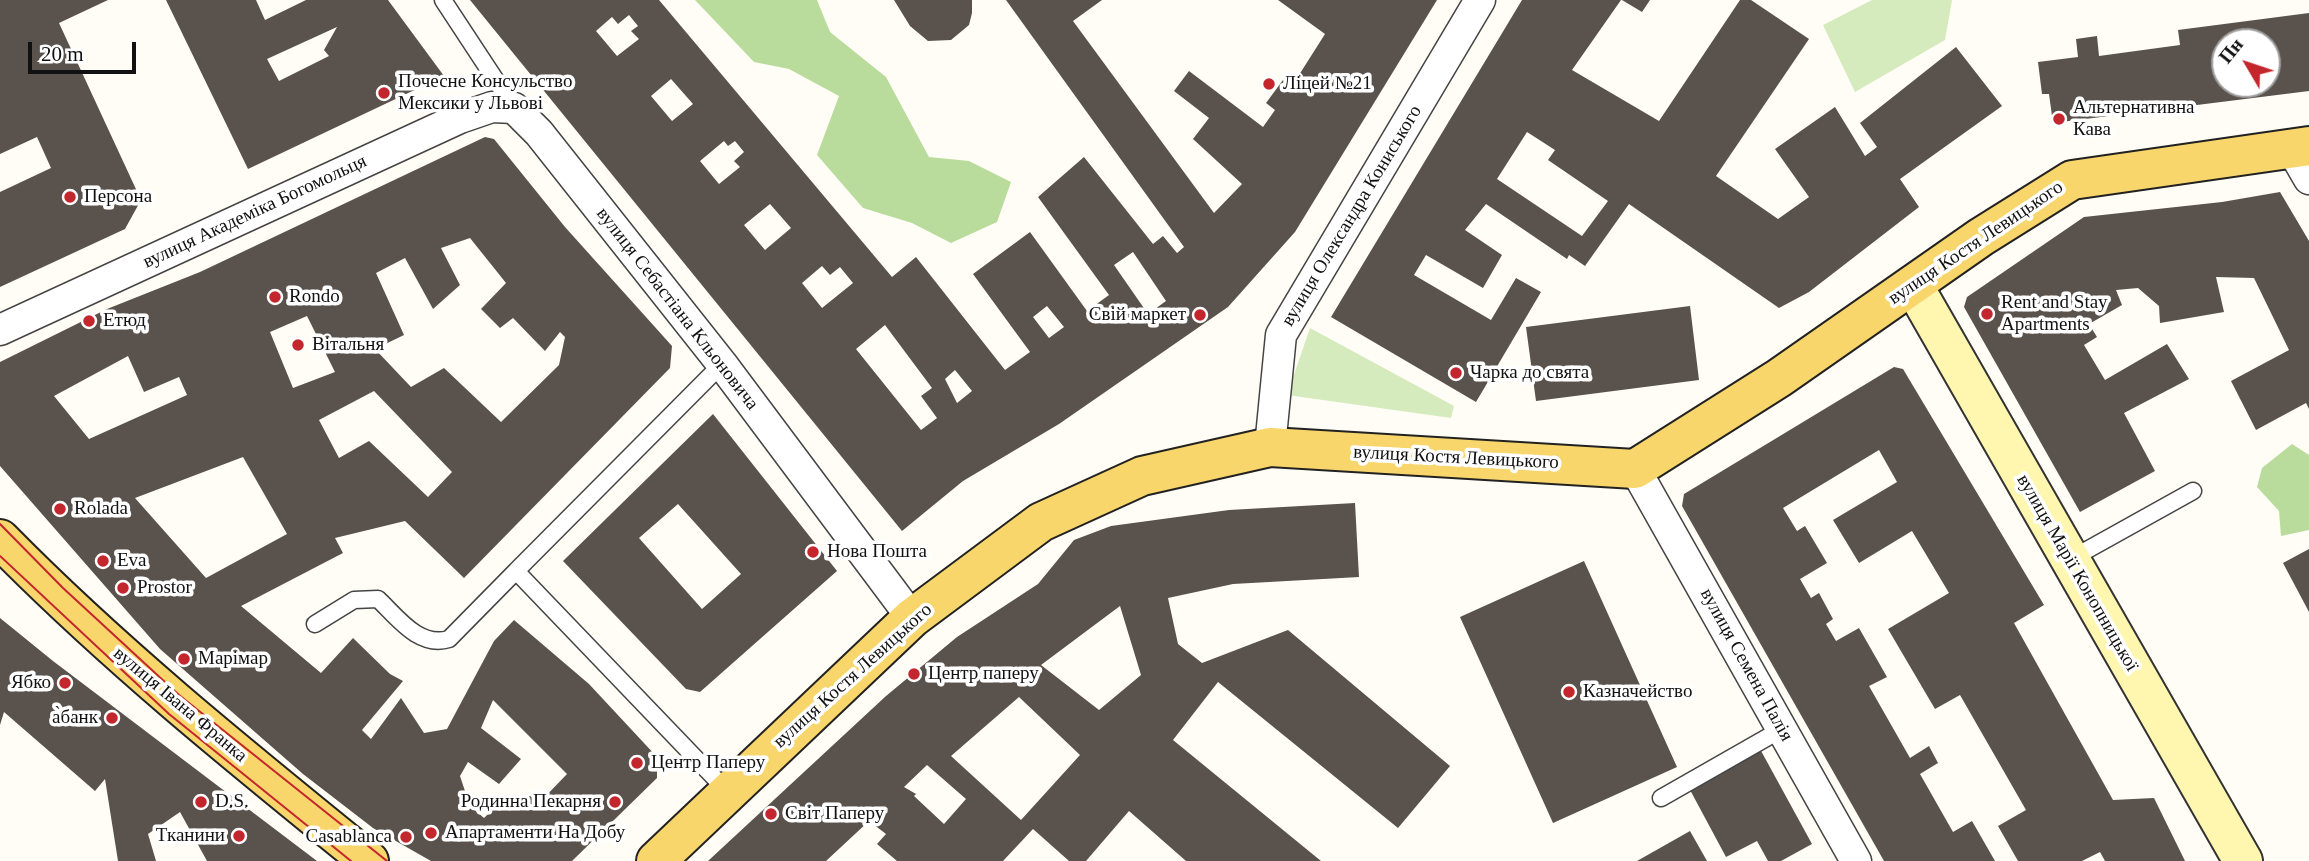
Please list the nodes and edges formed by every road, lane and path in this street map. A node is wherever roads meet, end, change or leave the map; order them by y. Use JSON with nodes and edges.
{"nodes":[{"id":1,"x":443,"y":0,"type":"edge"},
{"id":2,"x":1480,"y":0,"type":"edge"},
{"id":3,"x":514,"y":108,"type":"junction"},
{"id":4,"x":2303,"y":157,"type":"edge"},
{"id":5,"x":1913,"y":285,"type":"junction"},
{"id":6,"x":0,"y":330,"type":"edge"},
{"id":7,"x":722,"y":364,"type":"junction"},
{"id":8,"x":1270,"y":447,"type":"junction"},
{"id":9,"x":1635,"y":469,"type":"junction"},
{"id":10,"x":2193,"y":491,"type":"dead end"},
{"id":11,"x":0,"y":539,"type":"edge"},
{"id":12,"x":2069,"y":559,"type":"junction"},
{"id":13,"x":516,"y":571,"type":"junction"},
{"id":14,"x":912,"y":618,"type":"junction"},
{"id":15,"x":315,"y":624,"type":"dead end"},
{"id":16,"x":1782,"y":729,"type":"junction"},
{"id":17,"x":728,"y":792,"type":"junction"},
{"id":18,"x":1661,"y":798,"type":"dead end"},
{"id":19,"x":369,"y":861,"type":"edge"},
{"id":20,"x":656,"y":861,"type":"edge"},
{"id":21,"x":1856,"y":861,"type":"edge"},
{"id":22,"x":2243,"y":861,"type":"edge"}],
"edges":[{"from":1,"to":3,"type":"lane","name":"вулиця Себастіана Кльоновича"},
{"from":2,"to":8,"type":"street","name":"вулиця Олександра Кониського"},
{"from":3,"to":6,"type":"street","name":"вулиця Академіка Богомольця"},
{"from":3,"to":7,"type":"street","name":"вулиця Себастіана Кльоновича"},
{"from":4,"to":5,"type":"main road","name":"вулиця Костя Левицького"},
{"from":5,"to":9,"type":"main road","name":"вулиця Костя Левицького"},
{"from":5,"to":12,"type":"street","name":"вулиця Марії Конопницької"},
{"from":7,"to":13,"type":"lane"},
{"from":7,"to":14,"type":"street","name":"вулиця Себастіана Кльоновича"},
{"from":8,"to":9,"type":"main road","name":"вулиця Костя Левицького"},
{"from":8,"to":14,"type":"main road","name":"вулиця Костя Левицького"},
{"from":9,"to":16,"type":"street","name":"вулиця Семена Палія"},
{"from":10,"to":12,"type":"lane"},
{"from":11,"to":19,"type":"main road","name":"вулиця Івана Франка"},
{"from":12,"to":22,"type":"street","name":"вулиця Марії Конопницької"},
{"from":13,"to":15,"type":"lane"},
{"from":13,"to":17,"type":"lane"},
{"from":14,"to":17,"type":"main road","name":"вулиця Костя Левицького"},
{"from":16,"to":18,"type":"lane"},
{"from":16,"to":21,"type":"street","name":"вулиця Семена Палія"},
{"from":17,"to":20,"type":"main road","name":"вулиця Костя Левицького"}]}
